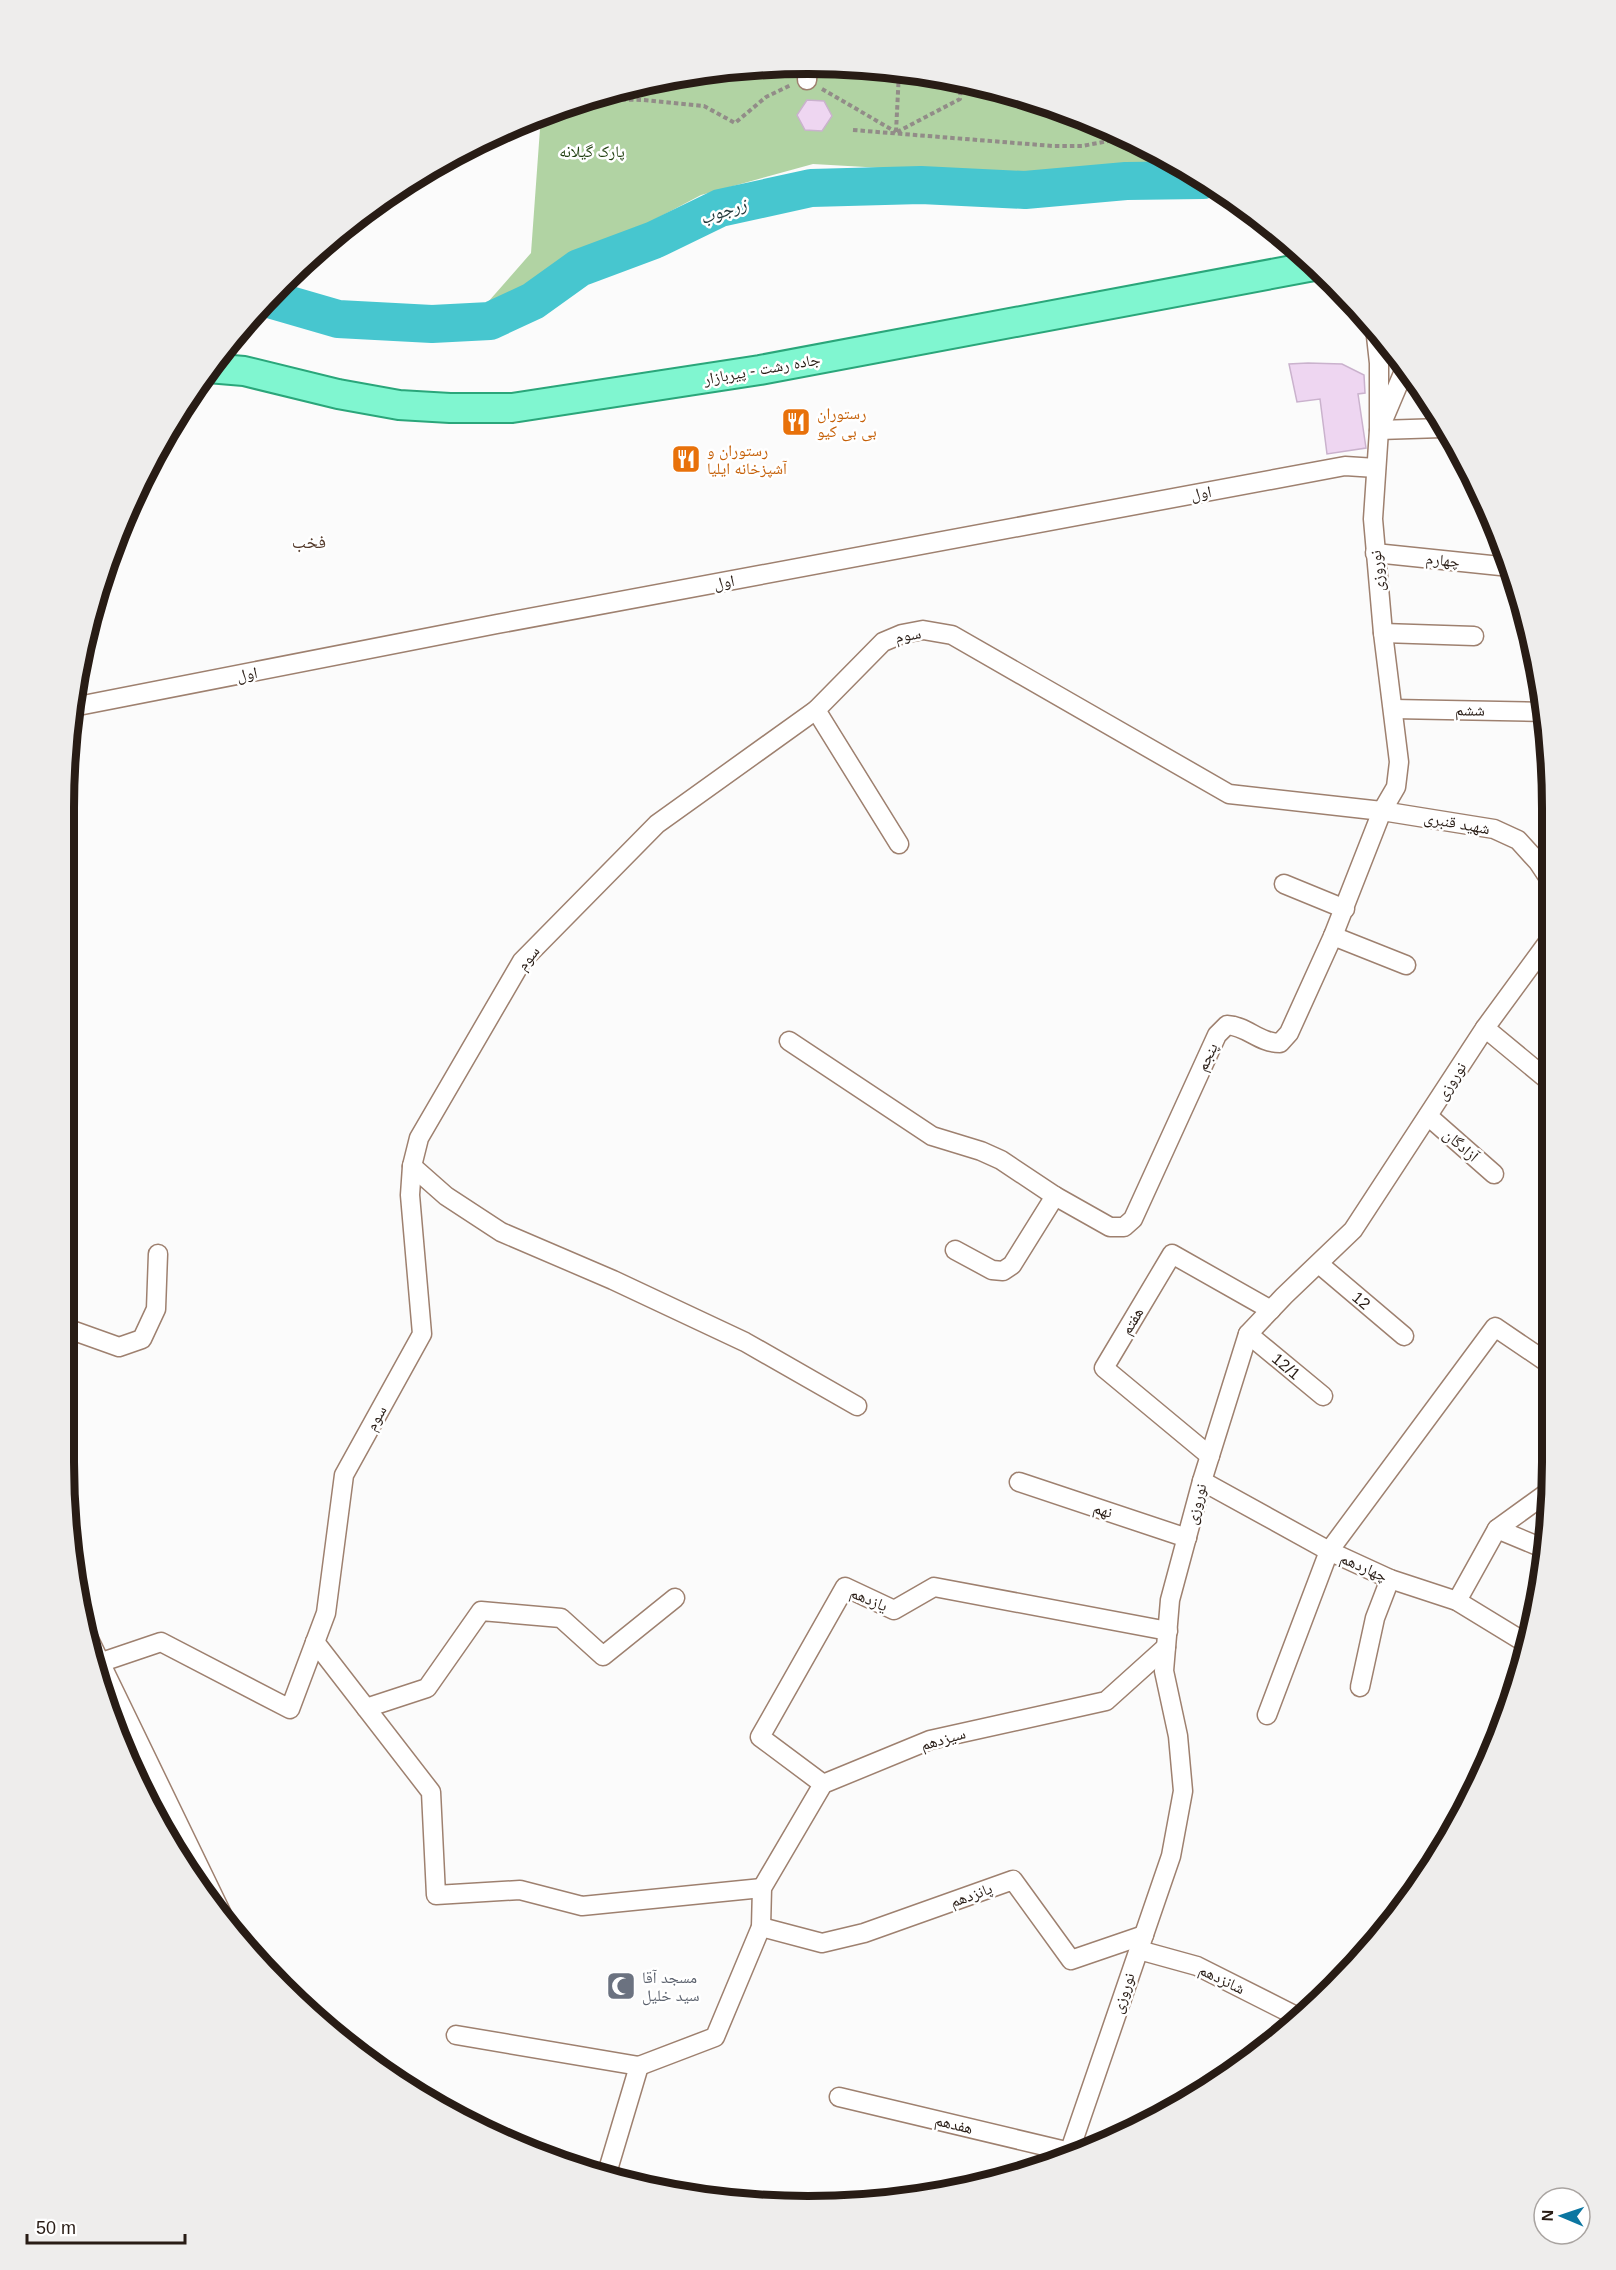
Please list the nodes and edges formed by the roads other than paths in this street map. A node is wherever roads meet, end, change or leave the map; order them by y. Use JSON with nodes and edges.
{"nodes":[{"id":1,"x":1304,"y":268,"type":"edge"},
{"id":2,"x":1377,"y":344,"type":"edge"},
{"id":3,"x":219,"y":369,"type":"edge"},
{"id":4,"x":1402,"y":376,"type":"edge"},
{"id":5,"x":1436,"y":428,"type":"edge"},
{"id":6,"x":1379,"y":430,"type":"junction"},
{"id":7,"x":1376,"y":468,"type":"junction"},
{"id":8,"x":1376,"y":554,"type":"junction"},
{"id":9,"x":1502,"y":566,"type":"edge"},
{"id":10,"x":1383,"y":633,"type":"junction"},
{"id":11,"x":1474,"y":636,"type":"dead end"},
{"id":12,"x":81,"y":705,"type":"edge"},
{"id":13,"x":1393,"y":709,"type":"junction"},
{"id":14,"x":816,"y":710,"type":"junction"},
{"id":15,"x":1536,"y":712,"type":"edge"},
{"id":16,"x":1382,"y":810,"type":"junction"},
{"id":17,"x":899,"y":843,"type":"dead end"},
{"id":18,"x":1542,"y":868,"type":"edge"},
{"id":19,"x":1284,"y":884,"type":"dead end"},
{"id":20,"x":1345,"y":909,"type":"junction"},
{"id":21,"x":1333,"y":936,"type":"junction"},
{"id":22,"x":1542,"y":950,"type":"edge"},
{"id":23,"x":1406,"y":965,"type":"dead end"},
{"id":24,"x":1485,"y":1028,"type":"junction"},
{"id":25,"x":789,"y":1041,"type":"dead end"},
{"id":26,"x":1542,"y":1075,"type":"edge"},
{"id":27,"x":1428,"y":1116,"type":"junction"},
{"id":28,"x":412,"y":1166,"type":"junction"},
{"id":29,"x":1494,"y":1174,"type":"dead end"},
{"id":30,"x":1055,"y":1196,"type":"junction"},
{"id":31,"x":955,"y":1250,"type":"dead end"},
{"id":32,"x":158,"y":1254,"type":"dead end"},
{"id":33,"x":1319,"y":1264,"type":"junction"},
{"id":34,"x":1270,"y":1310,"type":"junction"},
{"id":35,"x":74,"y":1331,"type":"edge"},
{"id":36,"x":1248,"y":1334,"type":"junction"},
{"id":37,"x":1404,"y":1336,"type":"dead end"},
{"id":38,"x":1542,"y":1359,"type":"edge"},
{"id":39,"x":1323,"y":1396,"type":"dead end"},
{"id":40,"x":857,"y":1406,"type":"dead end"},
{"id":41,"x":1210,"y":1455,"type":"junction"},
{"id":42,"x":1202,"y":1481,"type":"junction"},
{"id":43,"x":1019,"y":1482,"type":"dead end"},
{"id":44,"x":1541,"y":1497,"type":"edge"},
{"id":45,"x":1497,"y":1529,"type":"junction"},
{"id":46,"x":1187,"y":1538,"type":"junction"},
{"id":47,"x":1537,"y":1546,"type":"edge"},
{"id":48,"x":1329,"y":1551,"type":"junction"},
{"id":49,"x":1389,"y":1578,"type":"junction"},
{"id":50,"x":675,"y":1598,"type":"dead end"},
{"id":51,"x":1457,"y":1601,"type":"junction"},
{"id":52,"x":1167,"y":1639,"type":"junction"},
{"id":53,"x":1520,"y":1639,"type":"edge"},
{"id":54,"x":315,"y":1642,"type":"junction"},
{"id":55,"x":103,"y":1666,"type":"edge"},
{"id":56,"x":1360,"y":1687,"type":"dead end"},
{"id":57,"x":112,"y":1697,"type":"edge"},
{"id":58,"x":366,"y":1708,"type":"junction"},
{"id":59,"x":1266,"y":1715,"type":"dead end"},
{"id":60,"x":823,"y":1784,"type":"junction"},
{"id":61,"x":206,"y":1883,"type":"edge"},
{"id":62,"x":762,"y":1888,"type":"junction"},
{"id":63,"x":761,"y":1927,"type":"junction"},
{"id":64,"x":1141,"y":1942,"type":"junction"},
{"id":65,"x":1292,"y":2014,"type":"edge"},
{"id":66,"x":456,"y":2034,"type":"dead end"},
{"id":67,"x":639,"y":2066,"type":"junction"},
{"id":68,"x":838,"y":2097,"type":"dead end"},
{"id":69,"x":1071,"y":2148,"type":"edge"},
{"id":70,"x":1062,"y":2151,"type":"edge"},
{"id":71,"x":609,"y":2169,"type":"edge"}],
"edges":[{"from":1,"to":3,"type":"main road","name":"جاده رشت - پیربازار"},
{"from":2,"to":6,"type":"street","name":"نوروزی"},
{"from":4,"to":6,"type":"street"},
{"from":5,"to":6,"type":"street"},
{"from":6,"to":7,"type":"street","name":"نوروزی"},
{"from":7,"to":8,"type":"street","name":"نوروزی"},
{"from":7,"to":12,"type":"street","name":"اول"},
{"from":8,"to":9,"type":"street","name":"چهارم"},
{"from":8,"to":10,"type":"street","name":"نوروزی"},
{"from":10,"to":11,"type":"street"},
{"from":10,"to":13,"type":"street","name":"نوروزی"},
{"from":13,"to":15,"type":"street","name":"ششم"},
{"from":13,"to":16,"type":"street","name":"نوروزی"},
{"from":14,"to":16,"type":"street","name":"سوم"},
{"from":14,"to":17,"type":"street"},
{"from":14,"to":28,"type":"street","name":"سوم"},
{"from":16,"to":18,"type":"street","name":"شهید قنبری"},
{"from":16,"to":20,"type":"street","name":"پنجم"},
{"from":19,"to":20,"type":"street"},
{"from":20,"to":21,"type":"street","name":"پنجم"},
{"from":21,"to":23,"type":"street"},
{"from":21,"to":30,"type":"street","name":"پنجم"},
{"from":22,"to":24,"type":"street","name":"نوروزی"},
{"from":24,"to":26,"type":"street"},
{"from":24,"to":27,"type":"street","name":"نوروزی"},
{"from":25,"to":30,"type":"street"},
{"from":27,"to":29,"type":"street","name":"آزادگان"},
{"from":27,"to":33,"type":"street","name":"نوروزی"},
{"from":28,"to":40,"type":"street"},
{"from":28,"to":54,"type":"street","name":"سوم"},
{"from":30,"to":31,"type":"street"},
{"from":32,"to":35,"type":"street"},
{"from":33,"to":34,"type":"street","name":"نوروزی"},
{"from":33,"to":37,"type":"street","name":"12"},
{"from":34,"to":36,"type":"street","name":"نوروزی"},
{"from":34,"to":41,"type":"street","name":"هفتم"},
{"from":36,"to":39,"type":"street","name":"12/1"},
{"from":36,"to":41,"type":"street","name":"نوروزی"},
{"from":38,"to":48,"type":"street"},
{"from":41,"to":42,"type":"street","name":"نوروزی"},
{"from":42,"to":46,"type":"street","name":"نوروزی"},
{"from":42,"to":48,"type":"street","name":"چهاردهم"},
{"from":43,"to":46,"type":"street","name":"نهم"},
{"from":44,"to":45,"type":"street"},
{"from":45,"to":47,"type":"street"},
{"from":45,"to":51,"type":"street"},
{"from":46,"to":52,"type":"street","name":"نوروزی"},
{"from":48,"to":49,"type":"street","name":"چهاردهم"},
{"from":48,"to":59,"type":"street"},
{"from":49,"to":51,"type":"street","name":"چهاردهم"},
{"from":49,"to":56,"type":"street"},
{"from":50,"to":58,"type":"street"},
{"from":51,"to":53,"type":"street","name":"چهاردهم"},
{"from":52,"to":60,"type":"street","name":"سیزدهم"},
{"from":52,"to":60,"type":"street","name":"یازدهم"},
{"from":52,"to":64,"type":"street","name":"نوروزی"},
{"from":54,"to":55,"type":"street","name":"سوم"},
{"from":54,"to":58,"type":"street"},
{"from":57,"to":61,"type":"street"},
{"from":58,"to":62,"type":"street"},
{"from":60,"to":62,"type":"street"},
{"from":62,"to":63,"type":"street"},
{"from":63,"to":64,"type":"street","name":"پانزدهم"},
{"from":63,"to":67,"type":"street"},
{"from":64,"to":65,"type":"street","name":"شانزدهم"},
{"from":64,"to":69,"type":"street","name":"نوروزی"},
{"from":66,"to":67,"type":"street"},
{"from":67,"to":71,"type":"street"},
{"from":68,"to":70,"type":"street","name":"هفدهم"}]}
